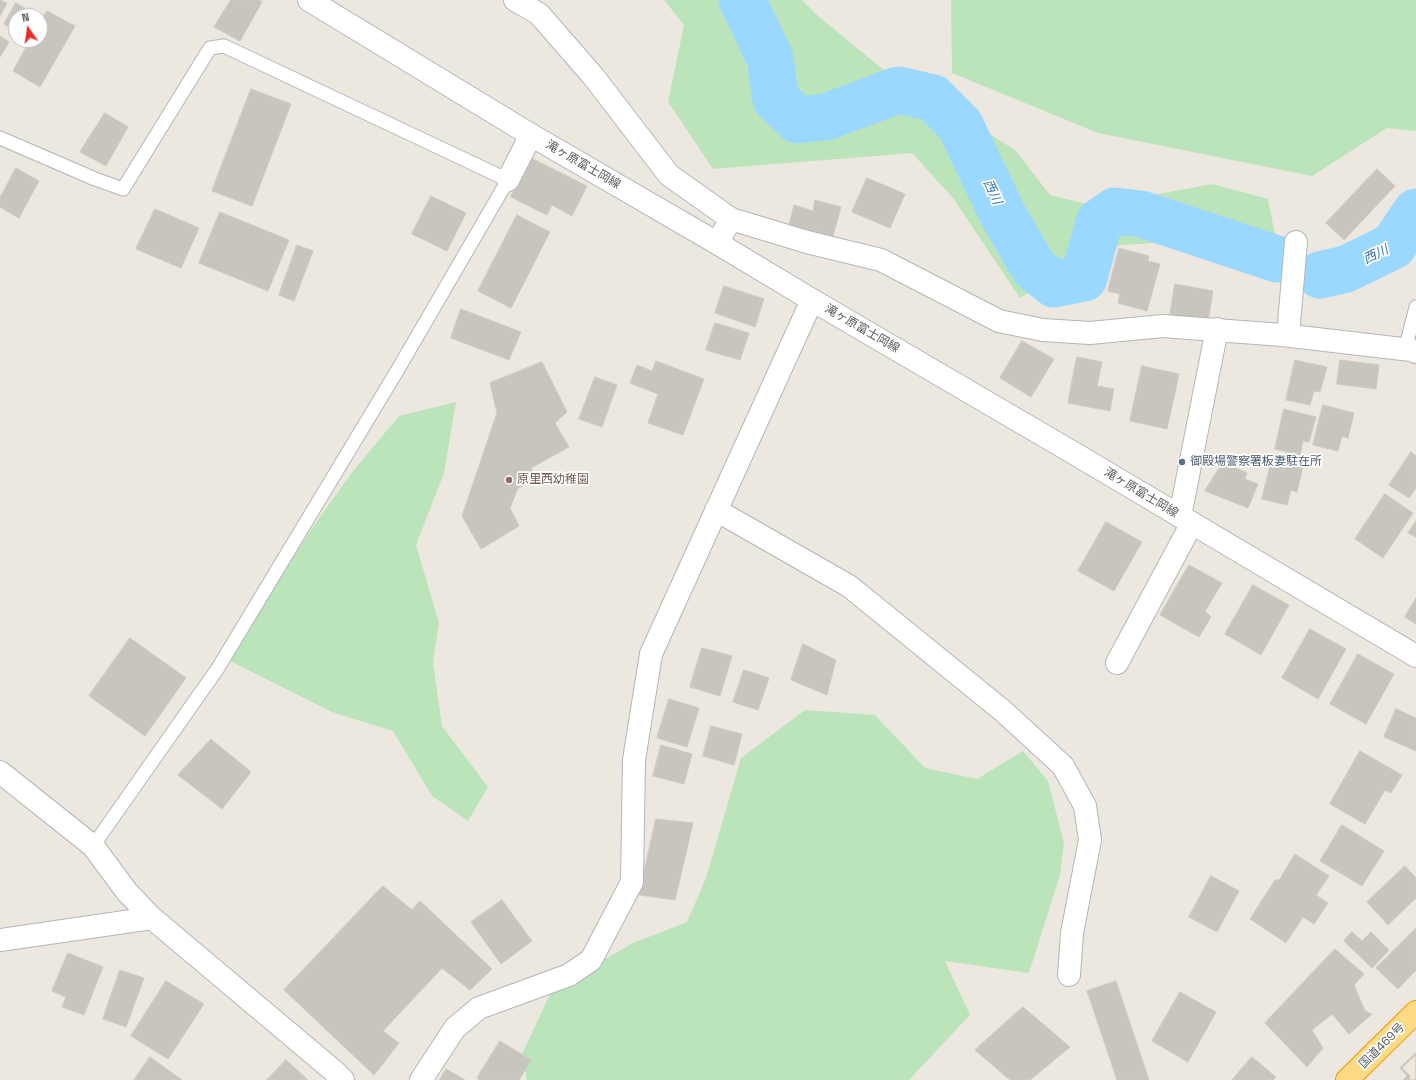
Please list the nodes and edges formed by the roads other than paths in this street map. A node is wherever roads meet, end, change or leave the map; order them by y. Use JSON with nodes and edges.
{"nodes":[{"id":1,"x":309,"y":0,"type":"edge"},
{"id":2,"x":515,"y":0,"type":"edge"},
{"id":3,"x":531,"y":135,"type":"junction"},
{"id":4,"x":0,"y":138,"type":"edge"},
{"id":5,"x":508,"y":180,"type":"junction"},
{"id":6,"x":731,"y":220,"type":"junction"},
{"id":7,"x":717,"y":242,"type":"junction"},
{"id":8,"x":1296,"y":242,"type":"dead end"},
{"id":9,"x":812,"y":300,"type":"junction"},
{"id":10,"x":1416,"y":307,"type":"edge"},
{"id":11,"x":1217,"y":330,"type":"junction"},
{"id":12,"x":1288,"y":336,"type":"junction"},
{"id":13,"x":1410,"y":351,"type":"edge"},
{"id":14,"x":716,"y":510,"type":"junction"},
{"id":15,"x":1186,"y":519,"type":"junction"},
{"id":16,"x":1416,"y":656,"type":"edge"},
{"id":17,"x":1117,"y":663,"type":"dead end"},
{"id":18,"x":0,"y":772,"type":"edge"},
{"id":19,"x":93,"y":846,"type":"junction"},
{"id":20,"x":152,"y":918,"type":"junction"},
{"id":21,"x":0,"y":940,"type":"edge"},
{"id":22,"x":1069,"y":975,"type":"dead end"},
{"id":23,"x":1416,"y":1012,"type":"edge"},
{"id":24,"x":343,"y":1080,"type":"edge"},
{"id":25,"x":421,"y":1080,"type":"edge"},
{"id":26,"x":1347,"y":1080,"type":"edge"}],
"edges":[{"from":1,"to":3,"type":"street","name":"滝ヶ原富士岡線"},
{"from":2,"to":6,"type":"street"},
{"from":3,"to":5,"type":"street"},
{"from":3,"to":7,"type":"street","name":"滝ヶ原富士岡線"},
{"from":4,"to":5,"type":"lane"},
{"from":5,"to":19,"type":"lane"},
{"from":6,"to":7,"type":"street"},
{"from":6,"to":11,"type":"street"},
{"from":7,"to":9,"type":"street","name":"滝ヶ原富士岡線"},
{"from":8,"to":12,"type":"street"},
{"from":9,"to":14,"type":"street"},
{"from":9,"to":15,"type":"street","name":"滝ヶ原富士岡線"},
{"from":10,"to":13,"type":"lane"},
{"from":11,"to":12,"type":"street"},
{"from":11,"to":15,"type":"street"},
{"from":12,"to":13,"type":"street"},
{"from":14,"to":22,"type":"street"},
{"from":14,"to":25,"type":"street"},
{"from":15,"to":16,"type":"street","name":"滝ヶ原富士岡線"},
{"from":15,"to":17,"type":"street"},
{"from":18,"to":19,"type":"street"},
{"from":19,"to":20,"type":"street"},
{"from":20,"to":21,"type":"street"},
{"from":20,"to":24,"type":"street"},
{"from":23,"to":26,"type":"highway","name":"国道469号"}]}
